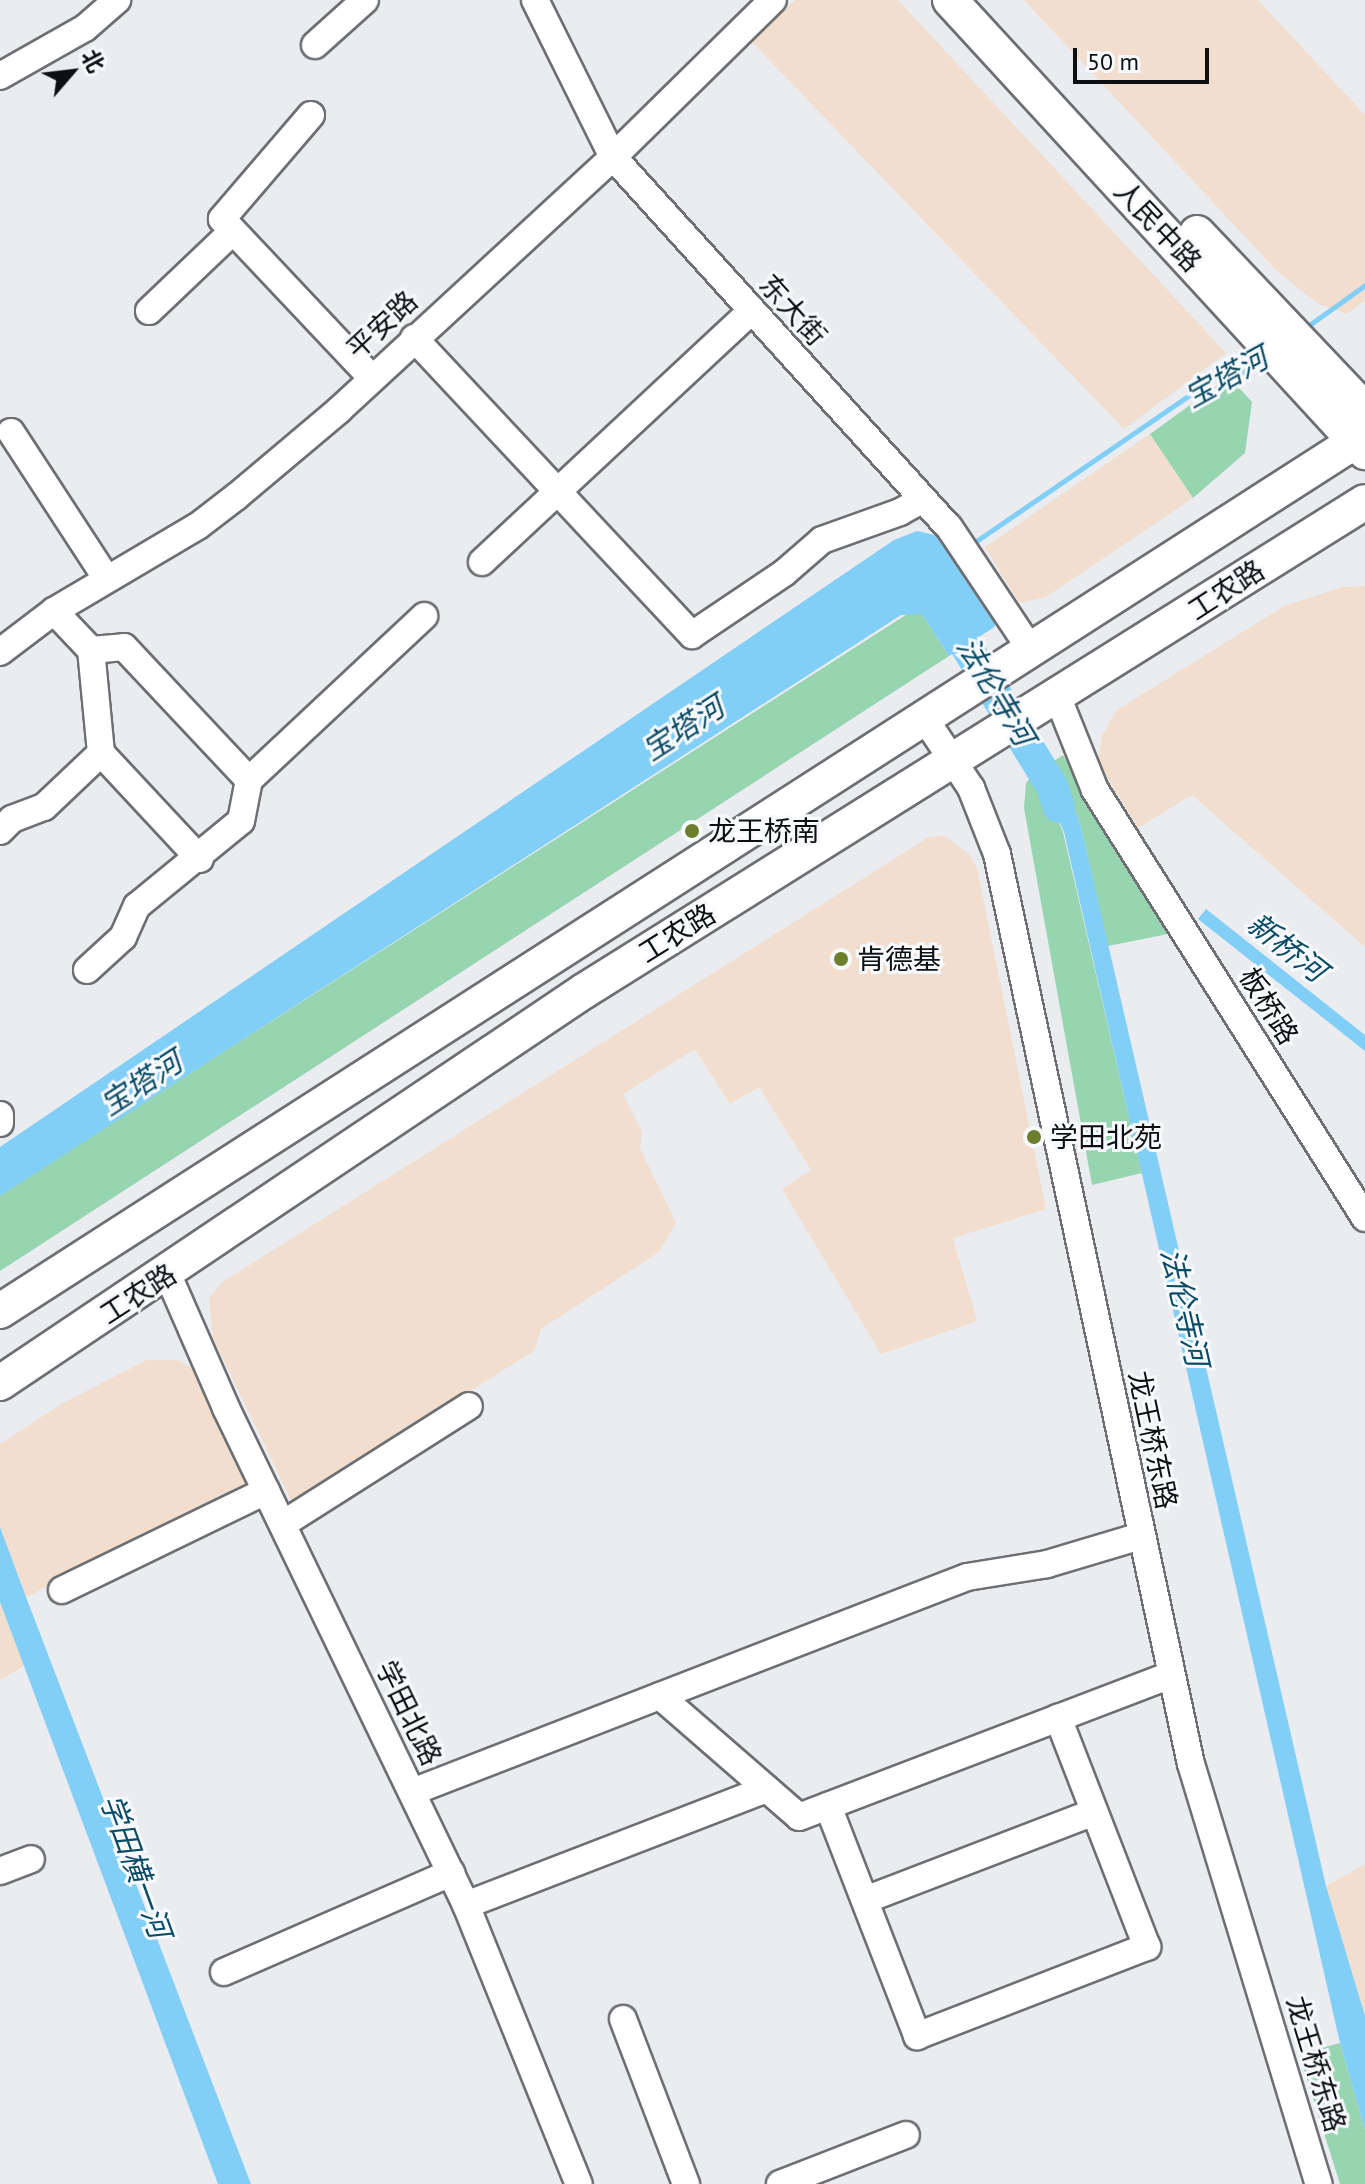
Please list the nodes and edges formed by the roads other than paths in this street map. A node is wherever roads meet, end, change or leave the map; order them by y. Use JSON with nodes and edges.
{"nodes":[{"id":1,"x":117,"y":0,"type":"edge"},
{"id":2,"x":365,"y":0,"type":"edge"},
{"id":3,"x":535,"y":0,"type":"edge"},
{"id":4,"x":773,"y":0,"type":"edge"},
{"id":5,"x":950,"y":0,"type":"edge"},
{"id":6,"x":978,"y":0,"type":"edge"},
{"id":7,"x":315,"y":45,"type":"dead end"},
{"id":8,"x":0,"y":76,"type":"edge"},
{"id":9,"x":311,"y":115,"type":"dead end"},
{"id":10,"x":613,"y":157,"type":"junction"},
{"id":11,"x":233,"y":231,"type":"junction"},
{"id":12,"x":149,"y":311,"type":"dead end"},
{"id":13,"x":751,"y":311,"type":"junction"},
{"id":14,"x":1266,"y":325,"type":"junction"},
{"id":15,"x":414,"y":338,"type":"junction"},
{"id":16,"x":372,"y":378,"type":"junction"},
{"id":17,"x":11,"y":432,"type":"dead end"},
{"id":18,"x":1363,"y":435,"type":"edge"},
{"id":19,"x":557,"y":492,"type":"junction"},
{"id":20,"x":923,"y":499,"type":"junction"},
{"id":21,"x":1365,"y":502,"type":"edge"},
{"id":22,"x":482,"y":562,"type":"dead end"},
{"id":23,"x":106,"y":578,"type":"junction"},
{"id":24,"x":54,"y":611,"type":"junction"},
{"id":25,"x":424,"y":616,"type":"dead end"},
{"id":26,"x":91,"y":650,"type":"junction"},
{"id":27,"x":0,"y":652,"type":"edge"},
{"id":28,"x":1021,"y":652,"type":"junction"},
{"id":29,"x":1047,"y":704,"type":"junction"},
{"id":30,"x":923,"y":716,"type":"junction"},
{"id":31,"x":101,"y":753,"type":"junction"},
{"id":32,"x":954,"y":761,"type":"junction"},
{"id":33,"x":249,"y":780,"type":"junction"},
{"id":34,"x":0,"y":831,"type":"edge"},
{"id":35,"x":200,"y":859,"type":"junction"},
{"id":36,"x":87,"y":970,"type":"dead end"},
{"id":37,"x":0,"y":1115,"type":"edge"},
{"id":38,"x":0,"y":1123,"type":"edge"},
{"id":39,"x":1365,"y":1218,"type":"edge"},
{"id":40,"x":168,"y":1275,"type":"junction"},
{"id":41,"x":2,"y":1304,"type":"edge"},
{"id":42,"x":0,"y":1383,"type":"edge"},
{"id":43,"x":469,"y":1406,"type":"dead end"},
{"id":44,"x":266,"y":1491,"type":"junction"},
{"id":45,"x":283,"y":1524,"type":"junction"},
{"id":46,"x":1141,"y":1536,"type":"junction"},
{"id":47,"x":62,"y":1590,"type":"dead end"},
{"id":48,"x":1171,"y":1675,"type":"junction"},
{"id":49,"x":660,"y":1696,"type":"junction"},
{"id":50,"x":1058,"y":1718,"type":"junction"},
{"id":51,"x":766,"y":1789,"type":"junction"},
{"id":52,"x":412,"y":1792,"type":"junction"},
{"id":53,"x":828,"y":1806,"type":"junction"},
{"id":54,"x":1094,"y":1812,"type":"junction"},
{"id":55,"x":31,"y":1859,"type":"dead end"},
{"id":56,"x":0,"y":1871,"type":"edge"},
{"id":57,"x":451,"y":1873,"type":"junction"},
{"id":58,"x":865,"y":1900,"type":"junction"},
{"id":59,"x":466,"y":1905,"type":"junction"},
{"id":60,"x":224,"y":1972,"type":"dead end"},
{"id":61,"x":623,"y":2019,"type":"dead end"},
{"id":62,"x":906,"y":2135,"type":"dead end"},
{"id":63,"x":579,"y":2184,"type":"edge"},
{"id":64,"x":686,"y":2184,"type":"edge"},
{"id":65,"x":780,"y":2184,"type":"edge"},
{"id":66,"x":1319,"y":2184,"type":"edge"}],
"edges":[{"from":1,"to":8,"type":"street"},
{"from":2,"to":7,"type":"street"},
{"from":3,"to":10,"type":"street","name":"东大街"},
{"from":4,"to":10,"type":"street","name":"平安路"},
{"from":5,"to":14,"type":"main road","name":"人民中路"},
{"from":6,"to":14,"type":"main road","name":"人民中路"},
{"from":9,"to":11,"type":"street"},
{"from":10,"to":13,"type":"street","name":"东大街"},
{"from":10,"to":15,"type":"street","name":"平安路"},
{"from":11,"to":12,"type":"street"},
{"from":11,"to":16,"type":"street"},
{"from":13,"to":19,"type":"street"},
{"from":13,"to":20,"type":"street","name":"东大街"},
{"from":14,"to":18,"type":"main road","name":"人民中路"},
{"from":15,"to":16,"type":"street","name":"平安路"},
{"from":15,"to":19,"type":"street"},
{"from":16,"to":23,"type":"street","name":"平安路"},
{"from":17,"to":23,"type":"street"},
{"from":18,"to":28,"type":"main road","name":"工农路"},
{"from":19,"to":20,"type":"street"},
{"from":19,"to":22,"type":"street"},
{"from":20,"to":28,"type":"street","name":"东大街"},
{"from":21,"to":29,"type":"main road","name":"工农路"},
{"from":23,"to":24,"type":"street","name":"平安路"},
{"from":24,"to":26,"type":"street"},
{"from":24,"to":27,"type":"street","name":"平安路"},
{"from":25,"to":33,"type":"street"},
{"from":26,"to":31,"type":"street"},
{"from":26,"to":33,"type":"street"},
{"from":28,"to":30,"type":"main road","name":"工农路"},
{"from":29,"to":32,"type":"main road","name":"工农路"},
{"from":29,"to":39,"type":"street","name":"板桥路"},
{"from":30,"to":32,"type":"street","name":"龙王桥东路"},
{"from":30,"to":41,"type":"main road","name":"工农路"},
{"from":31,"to":34,"type":"street"},
{"from":31,"to":35,"type":"street"},
{"from":32,"to":40,"type":"main road","name":"工农路"},
{"from":32,"to":46,"type":"street","name":"龙王桥东路"},
{"from":33,"to":35,"type":"street"},
{"from":35,"to":36,"type":"street"},
{"from":37,"to":38,"type":"street"},
{"from":40,"to":42,"type":"main road","name":"工农路"},
{"from":40,"to":44,"type":"street","name":"学田北路"},
{"from":43,"to":45,"type":"street"},
{"from":44,"to":45,"type":"street","name":"学田北路"},
{"from":44,"to":47,"type":"street"},
{"from":45,"to":52,"type":"street","name":"学田北路"},
{"from":46,"to":48,"type":"street","name":"龙王桥东路"},
{"from":46,"to":49,"type":"street"},
{"from":48,"to":50,"type":"street"},
{"from":48,"to":66,"type":"street","name":"龙王桥东路"},
{"from":49,"to":51,"type":"street"},
{"from":49,"to":52,"type":"street"},
{"from":50,"to":53,"type":"street"},
{"from":50,"to":54,"type":"street"},
{"from":51,"to":53,"type":"street"},
{"from":51,"to":59,"type":"street"},
{"from":52,"to":57,"type":"street","name":"学田北路"},
{"from":53,"to":58,"type":"street"},
{"from":54,"to":58,"type":"street"},
{"from":54,"to":58,"type":"street"},
{"from":55,"to":56,"type":"street"},
{"from":57,"to":59,"type":"street","name":"学田北路"},
{"from":57,"to":60,"type":"street"},
{"from":59,"to":63,"type":"street","name":"学田北路"},
{"from":61,"to":64,"type":"street"},
{"from":62,"to":65,"type":"street"}]}
